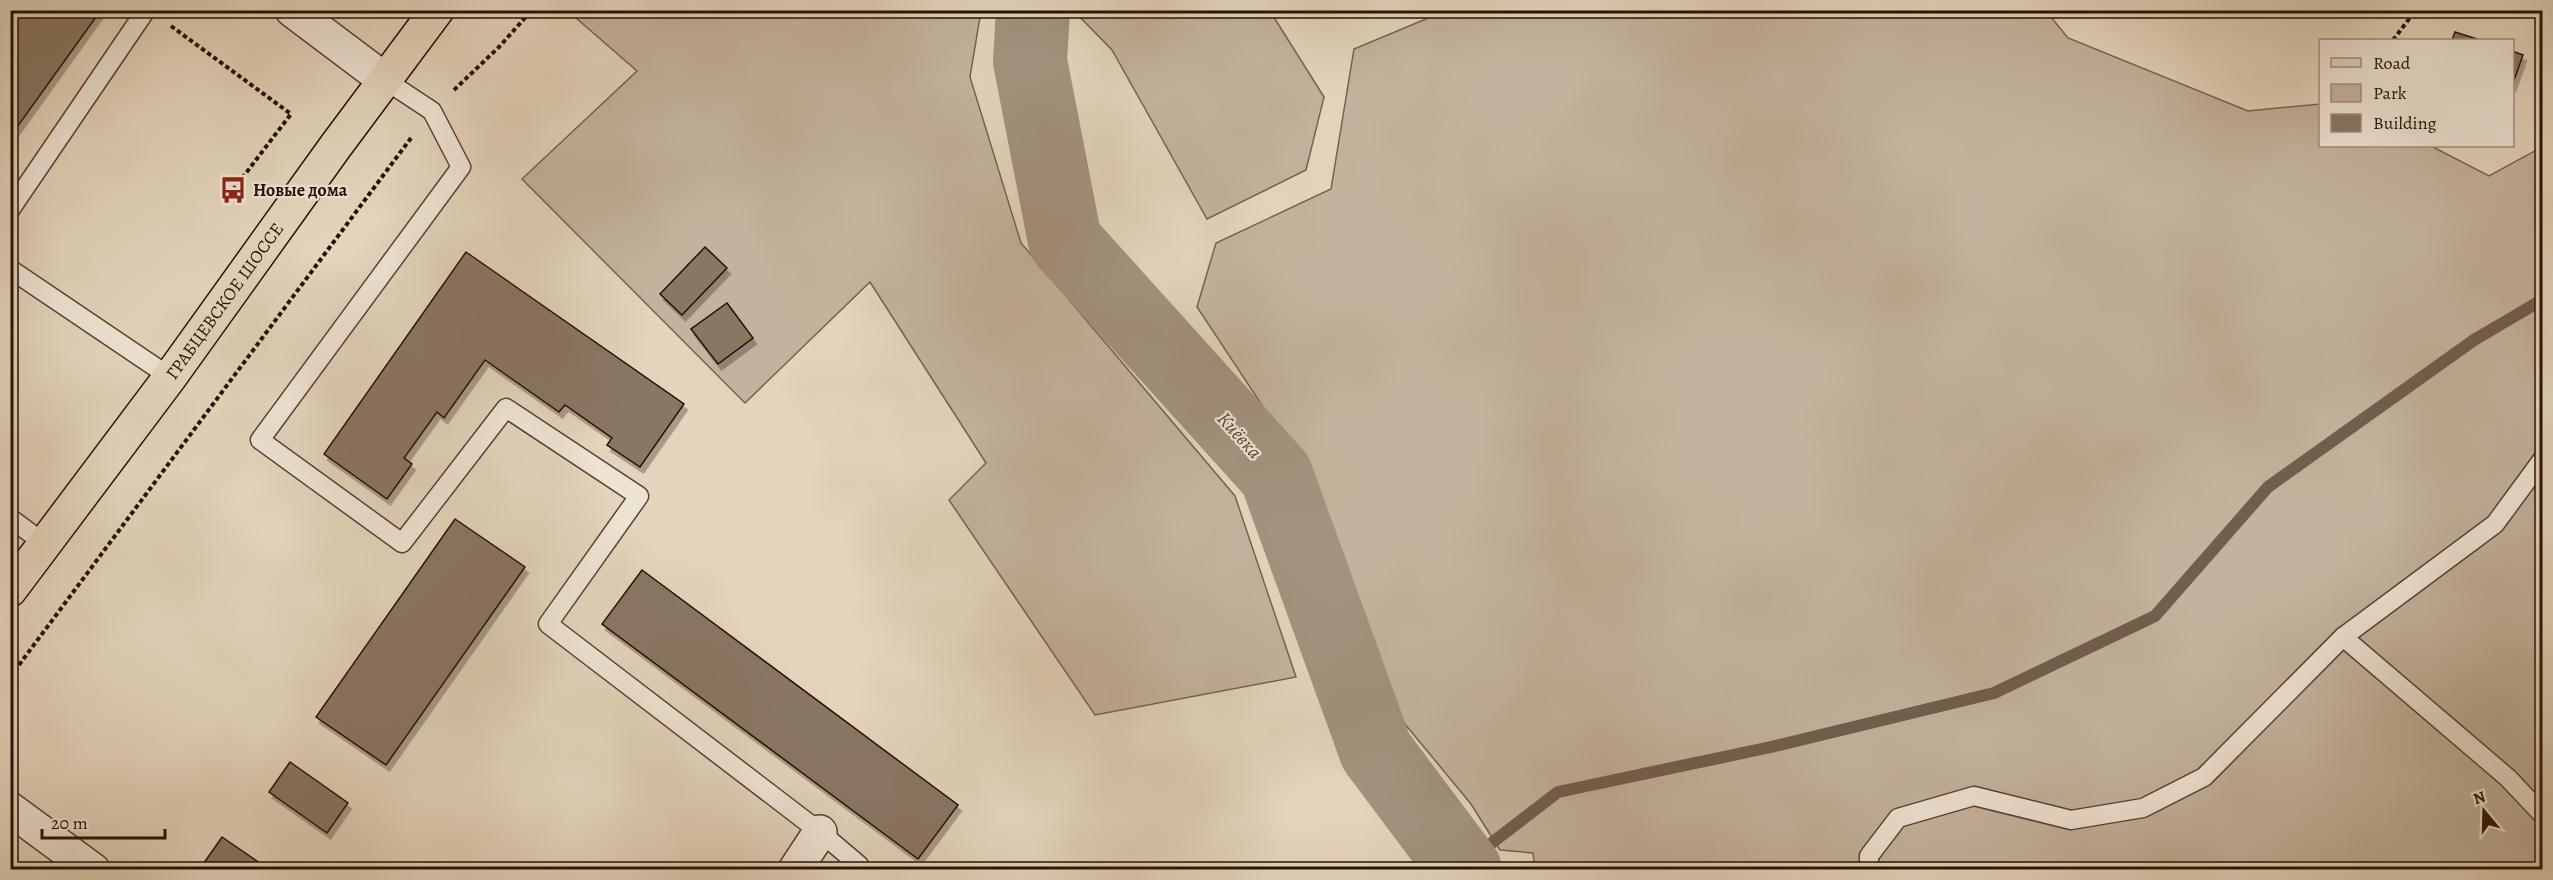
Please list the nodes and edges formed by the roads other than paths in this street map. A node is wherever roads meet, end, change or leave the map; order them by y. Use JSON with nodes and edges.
{"nodes":[{"id":1,"x":146,"y":10,"type":"edge"},
{"id":2,"x":292,"y":10,"type":"edge"},
{"id":3,"x":437,"y":10,"type":"edge"},
{"id":4,"x":385,"y":80,"type":"junction"},
{"id":5,"x":10,"y":210,"type":"edge"},
{"id":6,"x":10,"y":269,"type":"edge"},
{"id":7,"x":170,"y":377,"type":"junction"},
{"id":8,"x":2542,"y":460,"type":"edge"},
{"id":9,"x":10,"y":518,"type":"edge"},
{"id":10,"x":45,"y":544,"type":"junction"},
{"id":11,"x":10,"y":590,"type":"edge"},
{"id":12,"x":2343,"y":637,"type":"junction"},
{"id":13,"x":10,"y":809,"type":"edge"},
{"id":14,"x":2542,"y":814,"type":"edge"},
{"id":15,"x":820,"y":832,"type":"junction"},
{"id":16,"x":859,"y":868,"type":"edge"},
{"id":17,"x":93,"y":870,"type":"edge"},
{"id":18,"x":795,"y":870,"type":"edge"},
{"id":19,"x":1869,"y":870,"type":"edge"}],
"edges":[{"from":1,"to":5,"type":"lane"},
{"from":2,"to":4,"type":"street"},
{"from":3,"to":4,"type":"main road","name":"ГРАБЦЕВСКОЕ ШОССЕ"},
{"from":4,"to":7,"type":"main road","name":"ГРАБЦЕВСКОЕ ШОССЕ"},
{"from":4,"to":15,"type":"lane"},
{"from":6,"to":7,"type":"lane"},
{"from":7,"to":10,"type":"main road","name":"ГРАБЦЕВСКОЕ ШОССЕ"},
{"from":8,"to":12,"type":"lane"},
{"from":9,"to":10,"type":"lane"},
{"from":10,"to":11,"type":"main road","name":"ГРАБЦЕВСКОЕ ШОССЕ"},
{"from":12,"to":14,"type":"lane"},
{"from":12,"to":19,"type":"lane"},
{"from":13,"to":17,"type":"street"},
{"from":15,"to":16,"type":"lane"},
{"from":15,"to":18,"type":"street"}]}
